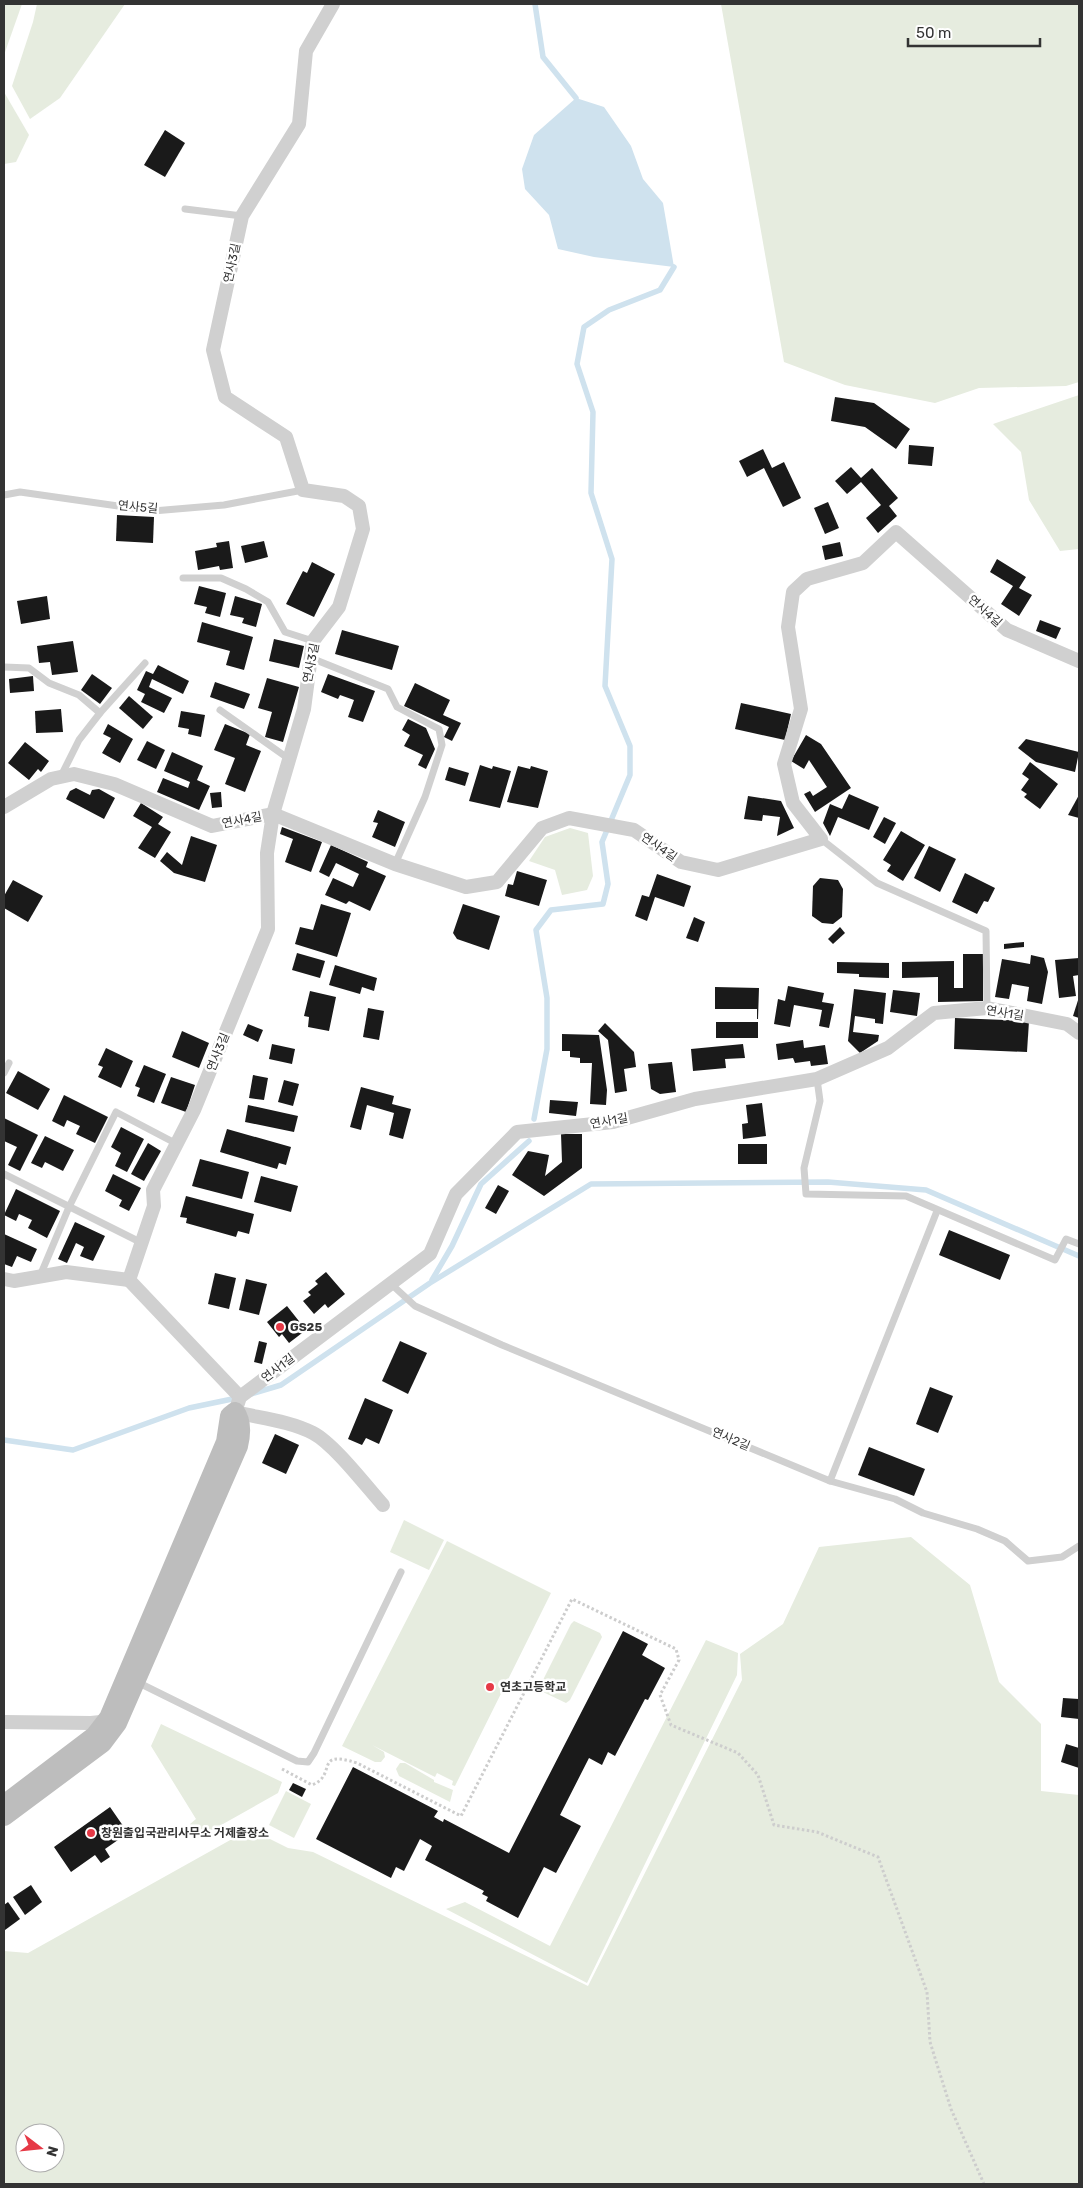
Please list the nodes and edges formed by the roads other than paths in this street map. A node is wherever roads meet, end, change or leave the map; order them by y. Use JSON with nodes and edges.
{"nodes":[{"id":1,"x":333,"y":4,"type":"edge"},
{"id":2,"x":185,"y":209,"type":"dead end"},
{"id":3,"x":242,"y":216,"type":"junction"},
{"id":4,"x":303,"y":490,"type":"junction"},
{"id":5,"x":4,"y":495,"type":"edge"},
{"id":6,"x":183,"y":578,"type":"dead end"},
{"id":7,"x":313,"y":641,"type":"junction"},
{"id":8,"x":311,"y":658,"type":"junction"},
{"id":9,"x":1079,"y":660,"type":"edge"},
{"id":10,"x":145,"y":663,"type":"dead end"},
{"id":11,"x":4,"y":667,"type":"edge"},
{"id":12,"x":220,"y":710,"type":"dead end"},
{"id":13,"x":100,"y":713,"type":"junction"},
{"id":14,"x":289,"y":759,"type":"junction"},
{"id":15,"x":61,"y":777,"type":"junction"},
{"id":16,"x":4,"y":807,"type":"edge"},
{"id":17,"x":274,"y":814,"type":"junction"},
{"id":18,"x":821,"y":839,"type":"junction"},
{"id":19,"x":395,"y":864,"type":"junction"},
{"id":20,"x":987,"y":1008,"type":"junction"},
{"id":21,"x":1079,"y":1034,"type":"edge"},
{"id":22,"x":9,"y":1063,"type":"dead end"},
{"id":23,"x":4,"y":1072,"type":"edge"},
{"id":24,"x":817,"y":1079,"type":"junction"},
{"id":25,"x":177,"y":1144,"type":"junction"},
{"id":26,"x":4,"y":1174,"type":"edge"},
{"id":27,"x":69,"y":1207,"type":"junction"},
{"id":28,"x":937,"y":1211,"type":"junction"},
{"id":29,"x":142,"y":1243,"type":"junction"},
{"id":30,"x":1079,"y":1244,"type":"edge"},
{"id":31,"x":40,"y":1276,"type":"junction"},
{"id":32,"x":4,"y":1278,"type":"edge"},
{"id":33,"x":130,"y":1280,"type":"junction"},
{"id":34,"x":390,"y":1283,"type":"junction"},
{"id":35,"x":237,"y":1404,"type":"junction"},
{"id":36,"x":830,"y":1481,"type":"junction"},
{"id":37,"x":383,"y":1505,"type":"dead end"},
{"id":38,"x":1079,"y":1546,"type":"edge"},
{"id":39,"x":401,"y":1572,"type":"dead end"},
{"id":40,"x":130,"y":1679,"type":"junction"},
{"id":41,"x":112,"y":1721,"type":"junction"},
{"id":42,"x":4,"y":1722,"type":"edge"},
{"id":43,"x":4,"y":1804,"type":"edge"},
{"id":44,"x":4,"y":1816,"type":"edge"}],
"edges":[{"from":1,"to":3,"type":"street","name":"연사3길"},
{"from":2,"to":3,"type":"lane"},
{"from":3,"to":4,"type":"street","name":"연사3길"},
{"from":4,"to":5,"type":"lane","name":"연사5길"},
{"from":4,"to":7,"type":"street","name":"연사3길"},
{"from":6,"to":7,"type":"lane"},
{"from":7,"to":8,"type":"street","name":"연사3길"},
{"from":8,"to":14,"type":"street","name":"연사3길"},
{"from":8,"to":19,"type":"lane"},
{"from":9,"to":18,"type":"street","name":"연사4길"},
{"from":10,"to":13,"type":"lane"},
{"from":11,"to":13,"type":"lane"},
{"from":12,"to":14,"type":"lane"},
{"from":13,"to":15,"type":"lane"},
{"from":14,"to":17,"type":"street","name":"연사3길"},
{"from":15,"to":16,"type":"street","name":"연사4길"},
{"from":15,"to":17,"type":"street","name":"연사4길"},
{"from":17,"to":19,"type":"street","name":"연사4길"},
{"from":17,"to":25,"type":"street","name":"연사3길"},
{"from":18,"to":19,"type":"street","name":"연사4길"},
{"from":18,"to":20,"type":"lane"},
{"from":20,"to":21,"type":"street","name":"연사1길"},
{"from":20,"to":24,"type":"street","name":"연사1길"},
{"from":22,"to":23,"type":"lane"},
{"from":24,"to":28,"type":"lane"},
{"from":24,"to":34,"type":"street","name":"연사1길"},
{"from":25,"to":27,"type":"lane"},
{"from":25,"to":29,"type":"street","name":"연사3길"},
{"from":26,"to":27,"type":"lane"},
{"from":27,"to":29,"type":"lane"},
{"from":27,"to":31,"type":"lane"},
{"from":28,"to":30,"type":"lane"},
{"from":28,"to":36,"type":"lane"},
{"from":29,"to":33,"type":"street","name":"연사3길"},
{"from":31,"to":32,"type":"street"},
{"from":31,"to":33,"type":"street"},
{"from":33,"to":35,"type":"street"},
{"from":34,"to":35,"type":"street","name":"연사1길"},
{"from":34,"to":36,"type":"lane","name":"연사2길"},
{"from":35,"to":37,"type":"street"},
{"from":35,"to":40,"type":"street"},
{"from":36,"to":38,"type":"lane","name":"연사2길"},
{"from":39,"to":40,"type":"lane"},
{"from":40,"to":41,"type":"street"},
{"from":41,"to":42,"type":"street"},
{"from":41,"to":43,"type":"street"},
{"from":41,"to":44,"type":"street"}]}
